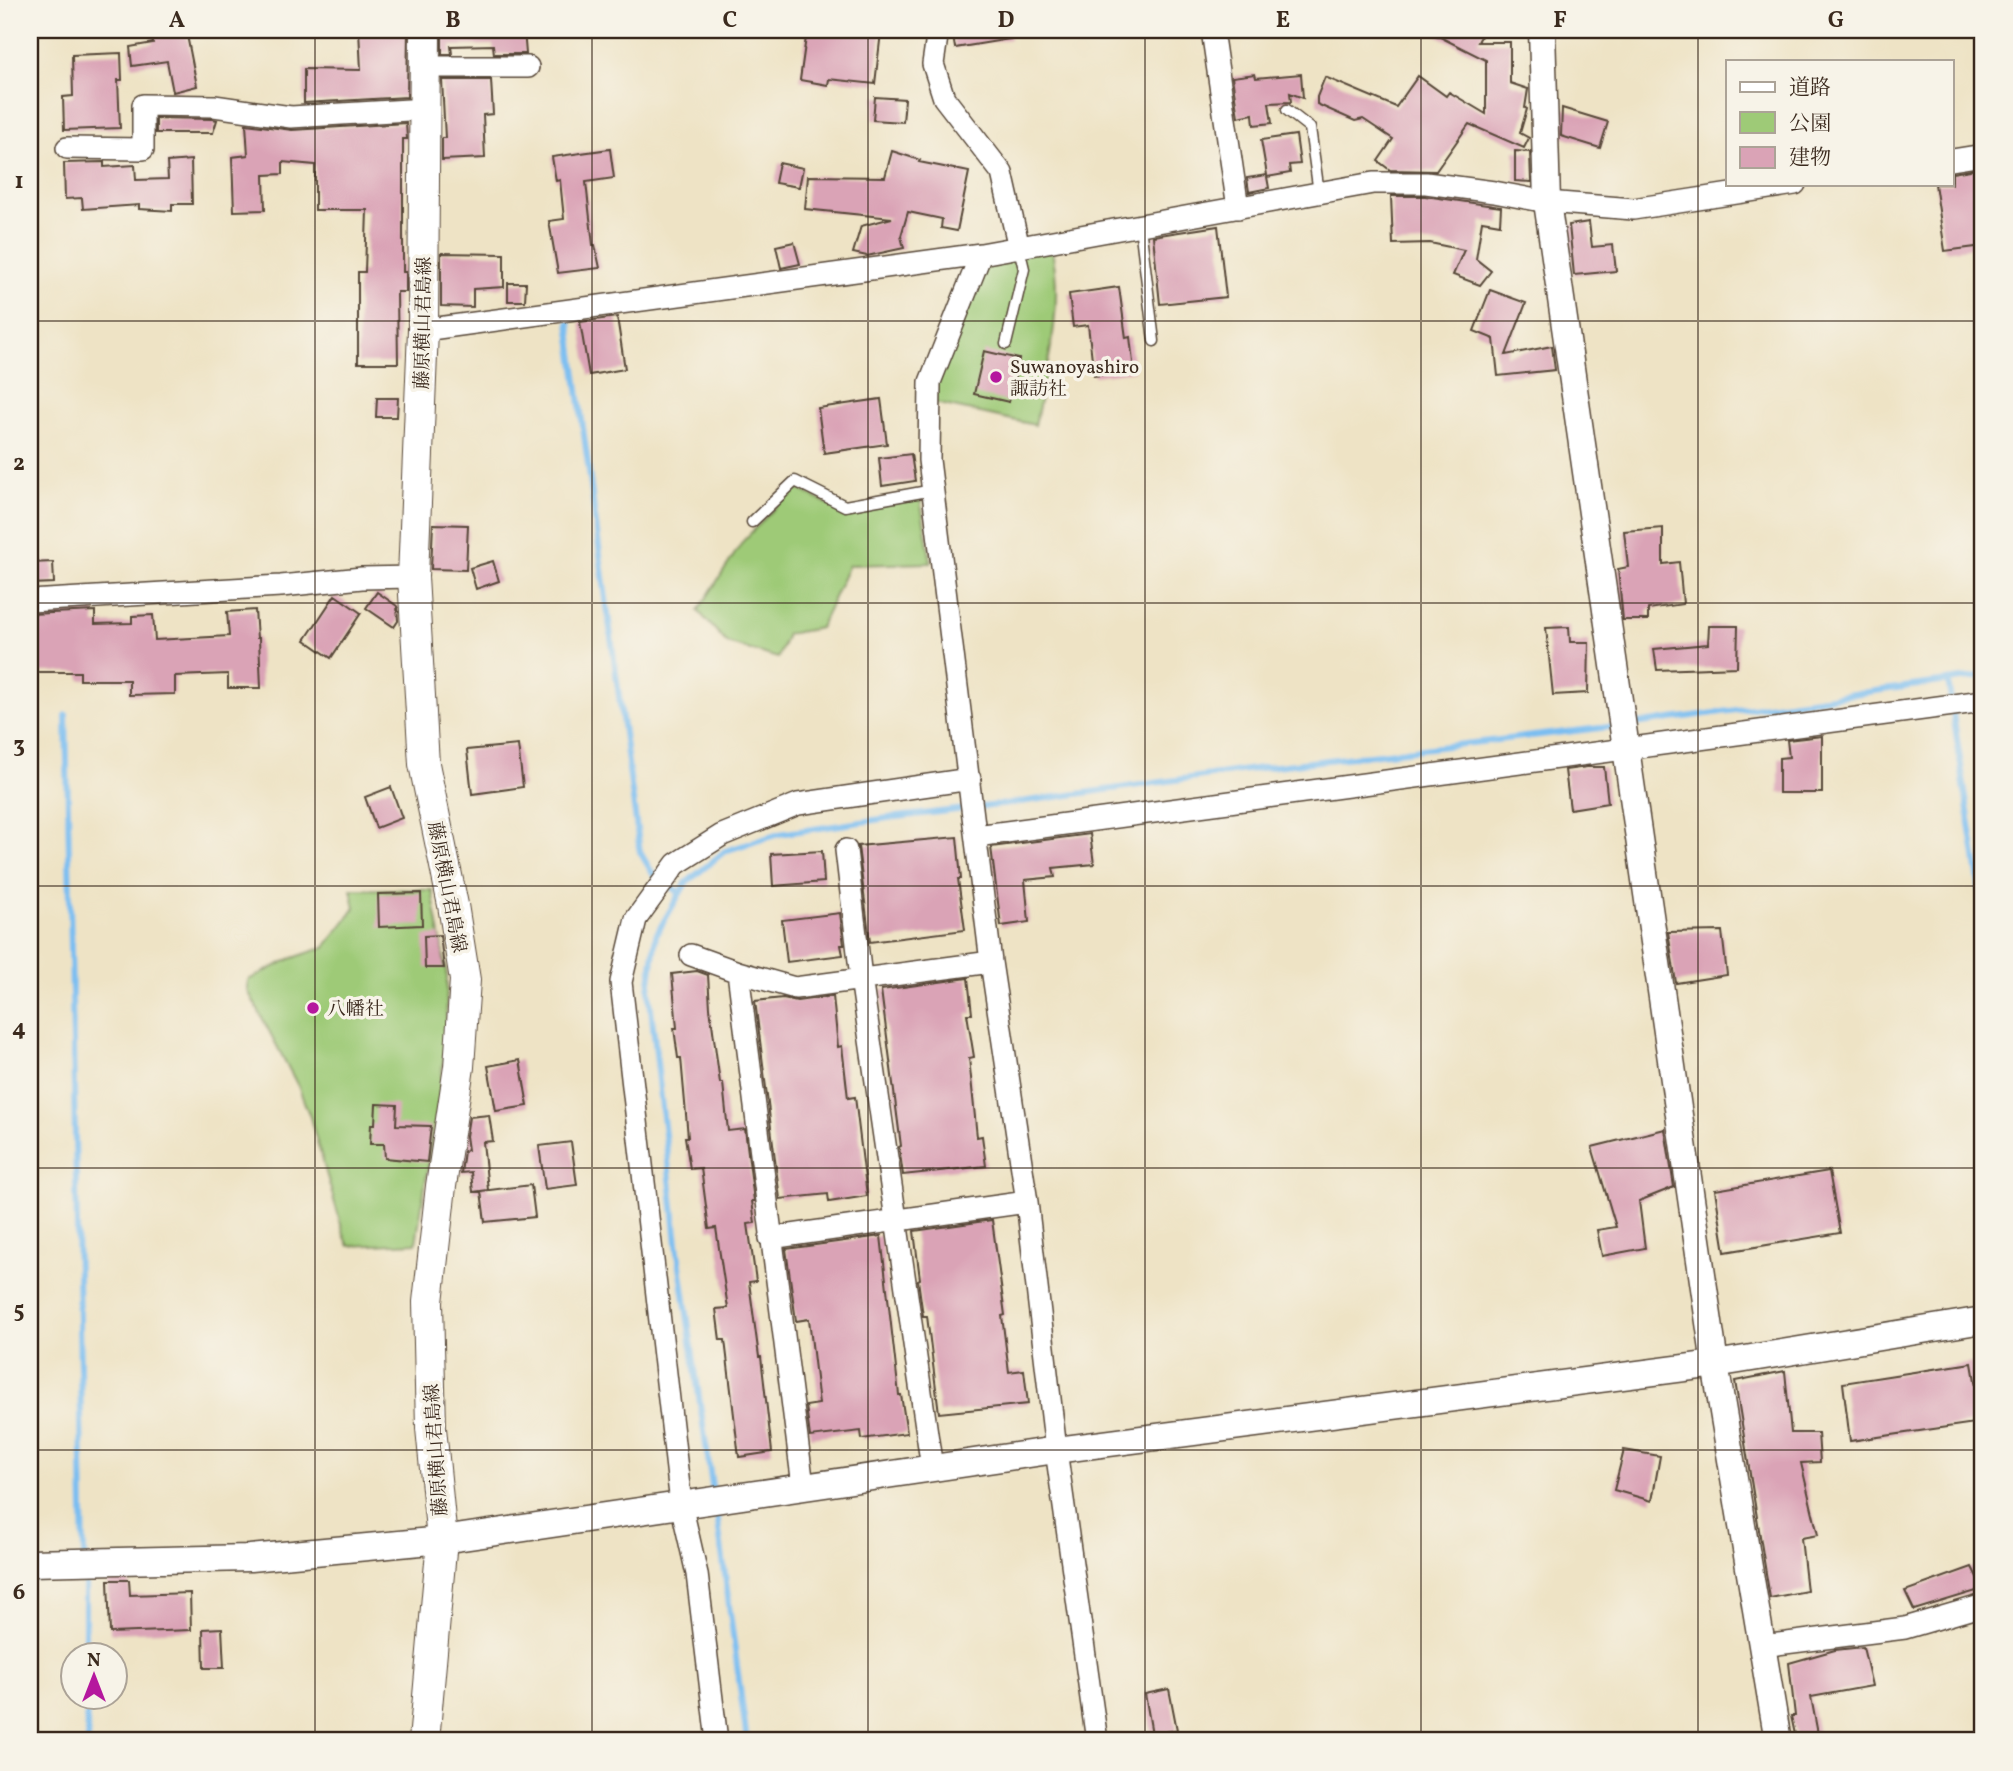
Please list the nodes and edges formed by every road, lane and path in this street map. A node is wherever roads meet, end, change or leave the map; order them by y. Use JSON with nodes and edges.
{"nodes":[{"id":1,"x":425,"y":30,"type":"edge"},
{"id":2,"x":938,"y":30,"type":"edge"},
{"id":3,"x":1212,"y":30,"type":"edge"},
{"id":4,"x":1542,"y":30,"type":"edge"},
{"id":5,"x":426,"y":67,"type":"junction"},
{"id":6,"x":527,"y":67,"type":"dead end"},
{"id":7,"x":426,"y":108,"type":"junction"},
{"id":8,"x":1287,"y":110,"type":"dead end"},
{"id":9,"x":67,"y":148,"type":"dead end"},
{"id":10,"x":1983,"y":155,"type":"edge"},
{"id":11,"x":1954,"y":160,"type":"edge"},
{"id":12,"x":1783,"y":186,"type":"edge"},
{"id":13,"x":1320,"y":193,"type":"junction"},
{"id":14,"x":1547,"y":202,"type":"junction"},
{"id":15,"x":1238,"y":208,"type":"junction"},
{"id":16,"x":1140,"y":226,"type":"junction"},
{"id":17,"x":1019,"y":248,"type":"junction"},
{"id":18,"x":981,"y":254,"type":"junction"},
{"id":19,"x":423,"y":330,"type":"junction"},
{"id":20,"x":1154,"y":341,"type":"dead end"},
{"id":21,"x":1006,"y":344,"type":"dead end"},
{"id":22,"x":933,"y":490,"type":"junction"},
{"id":23,"x":752,"y":522,"type":"dead end"},
{"id":24,"x":413,"y":577,"type":"junction"},
{"id":25,"x":30,"y":601,"type":"edge"},
{"id":26,"x":1983,"y":701,"type":"edge"},
{"id":27,"x":1627,"y":749,"type":"junction"},
{"id":28,"x":970,"y":779,"type":"junction"},
{"id":29,"x":976,"y":830,"type":"junction"},
{"id":30,"x":846,"y":850,"type":"dead end"},
{"id":31,"x":691,"y":955,"type":"dead end"},
{"id":32,"x":991,"y":962,"type":"junction"},
{"id":33,"x":738,"y":972,"type":"junction"},
{"id":34,"x":861,"y":978,"type":"junction"},
{"id":35,"x":1027,"y":1202,"type":"junction"},
{"id":36,"x":895,"y":1220,"type":"junction"},
{"id":37,"x":770,"y":1238,"type":"junction"},
{"id":38,"x":1983,"y":1320,"type":"edge"},
{"id":39,"x":1715,"y":1364,"type":"junction"},
{"id":40,"x":1056,"y":1450,"type":"junction"},
{"id":41,"x":932,"y":1468,"type":"junction"},
{"id":42,"x":803,"y":1486,"type":"junction"},
{"id":43,"x":681,"y":1504,"type":"junction"},
{"id":44,"x":443,"y":1540,"type":"junction"},
{"id":45,"x":30,"y":1563,"type":"edge"},
{"id":46,"x":1980,"y":1606,"type":"dead end"},
{"id":47,"x":1762,"y":1646,"type":"junction"},
{"id":48,"x":424,"y":1741,"type":"edge"},
{"id":49,"x":717,"y":1741,"type":"edge"},
{"id":50,"x":1097,"y":1741,"type":"edge"},
{"id":51,"x":1778,"y":1741,"type":"edge"}],
"edges":[{"from":1,"to":5,"type":"main road","name":"藤原横山君島線"},
{"from":2,"to":17,"type":"street"},
{"from":3,"to":15,"type":"street"},
{"from":4,"to":14,"type":"street"},
{"from":5,"to":6,"type":"street"},
{"from":5,"to":7,"type":"main road","name":"藤原横山君島線"},
{"from":7,"to":9,"type":"street"},
{"from":7,"to":19,"type":"main road","name":"藤原横山君島線"},
{"from":8,"to":13,"type":"lane"},
{"from":10,"to":11,"type":"street"},
{"from":12,"to":14,"type":"street"},
{"from":13,"to":14,"type":"street"},
{"from":13,"to":15,"type":"street"},
{"from":14,"to":27,"type":"street"},
{"from":15,"to":16,"type":"street"},
{"from":16,"to":17,"type":"street"},
{"from":16,"to":20,"type":"lane"},
{"from":17,"to":18,"type":"street"},
{"from":17,"to":21,"type":"lane"},
{"from":18,"to":19,"type":"street"},
{"from":18,"to":22,"type":"street"},
{"from":19,"to":24,"type":"main road","name":"藤原横山君島線"},
{"from":22,"to":23,"type":"lane"},
{"from":22,"to":28,"type":"street"},
{"from":24,"to":25,"type":"street"},
{"from":24,"to":44,"type":"main road","name":"藤原横山君島線"},
{"from":26,"to":27,"type":"street"},
{"from":27,"to":29,"type":"street"},
{"from":27,"to":39,"type":"street"},
{"from":28,"to":29,"type":"street"},
{"from":28,"to":43,"type":"street"},
{"from":29,"to":32,"type":"street"},
{"from":30,"to":34,"type":"street"},
{"from":31,"to":33,"type":"street"},
{"from":32,"to":34,"type":"street"},
{"from":32,"to":35,"type":"street"},
{"from":33,"to":34,"type":"street"},
{"from":33,"to":37,"type":"street"},
{"from":34,"to":36,"type":"street"},
{"from":35,"to":36,"type":"street"},
{"from":35,"to":40,"type":"street"},
{"from":36,"to":37,"type":"street"},
{"from":36,"to":41,"type":"street"},
{"from":37,"to":42,"type":"street"},
{"from":38,"to":39,"type":"street"},
{"from":39,"to":40,"type":"street"},
{"from":39,"to":47,"type":"street"},
{"from":40,"to":41,"type":"street"},
{"from":40,"to":50,"type":"street"},
{"from":41,"to":42,"type":"street"},
{"from":42,"to":43,"type":"street"},
{"from":43,"to":44,"type":"street"},
{"from":43,"to":49,"type":"street"},
{"from":44,"to":45,"type":"street"},
{"from":44,"to":48,"type":"main road","name":"藤原横山君島線"},
{"from":46,"to":47,"type":"street"},
{"from":47,"to":51,"type":"street"}]}
